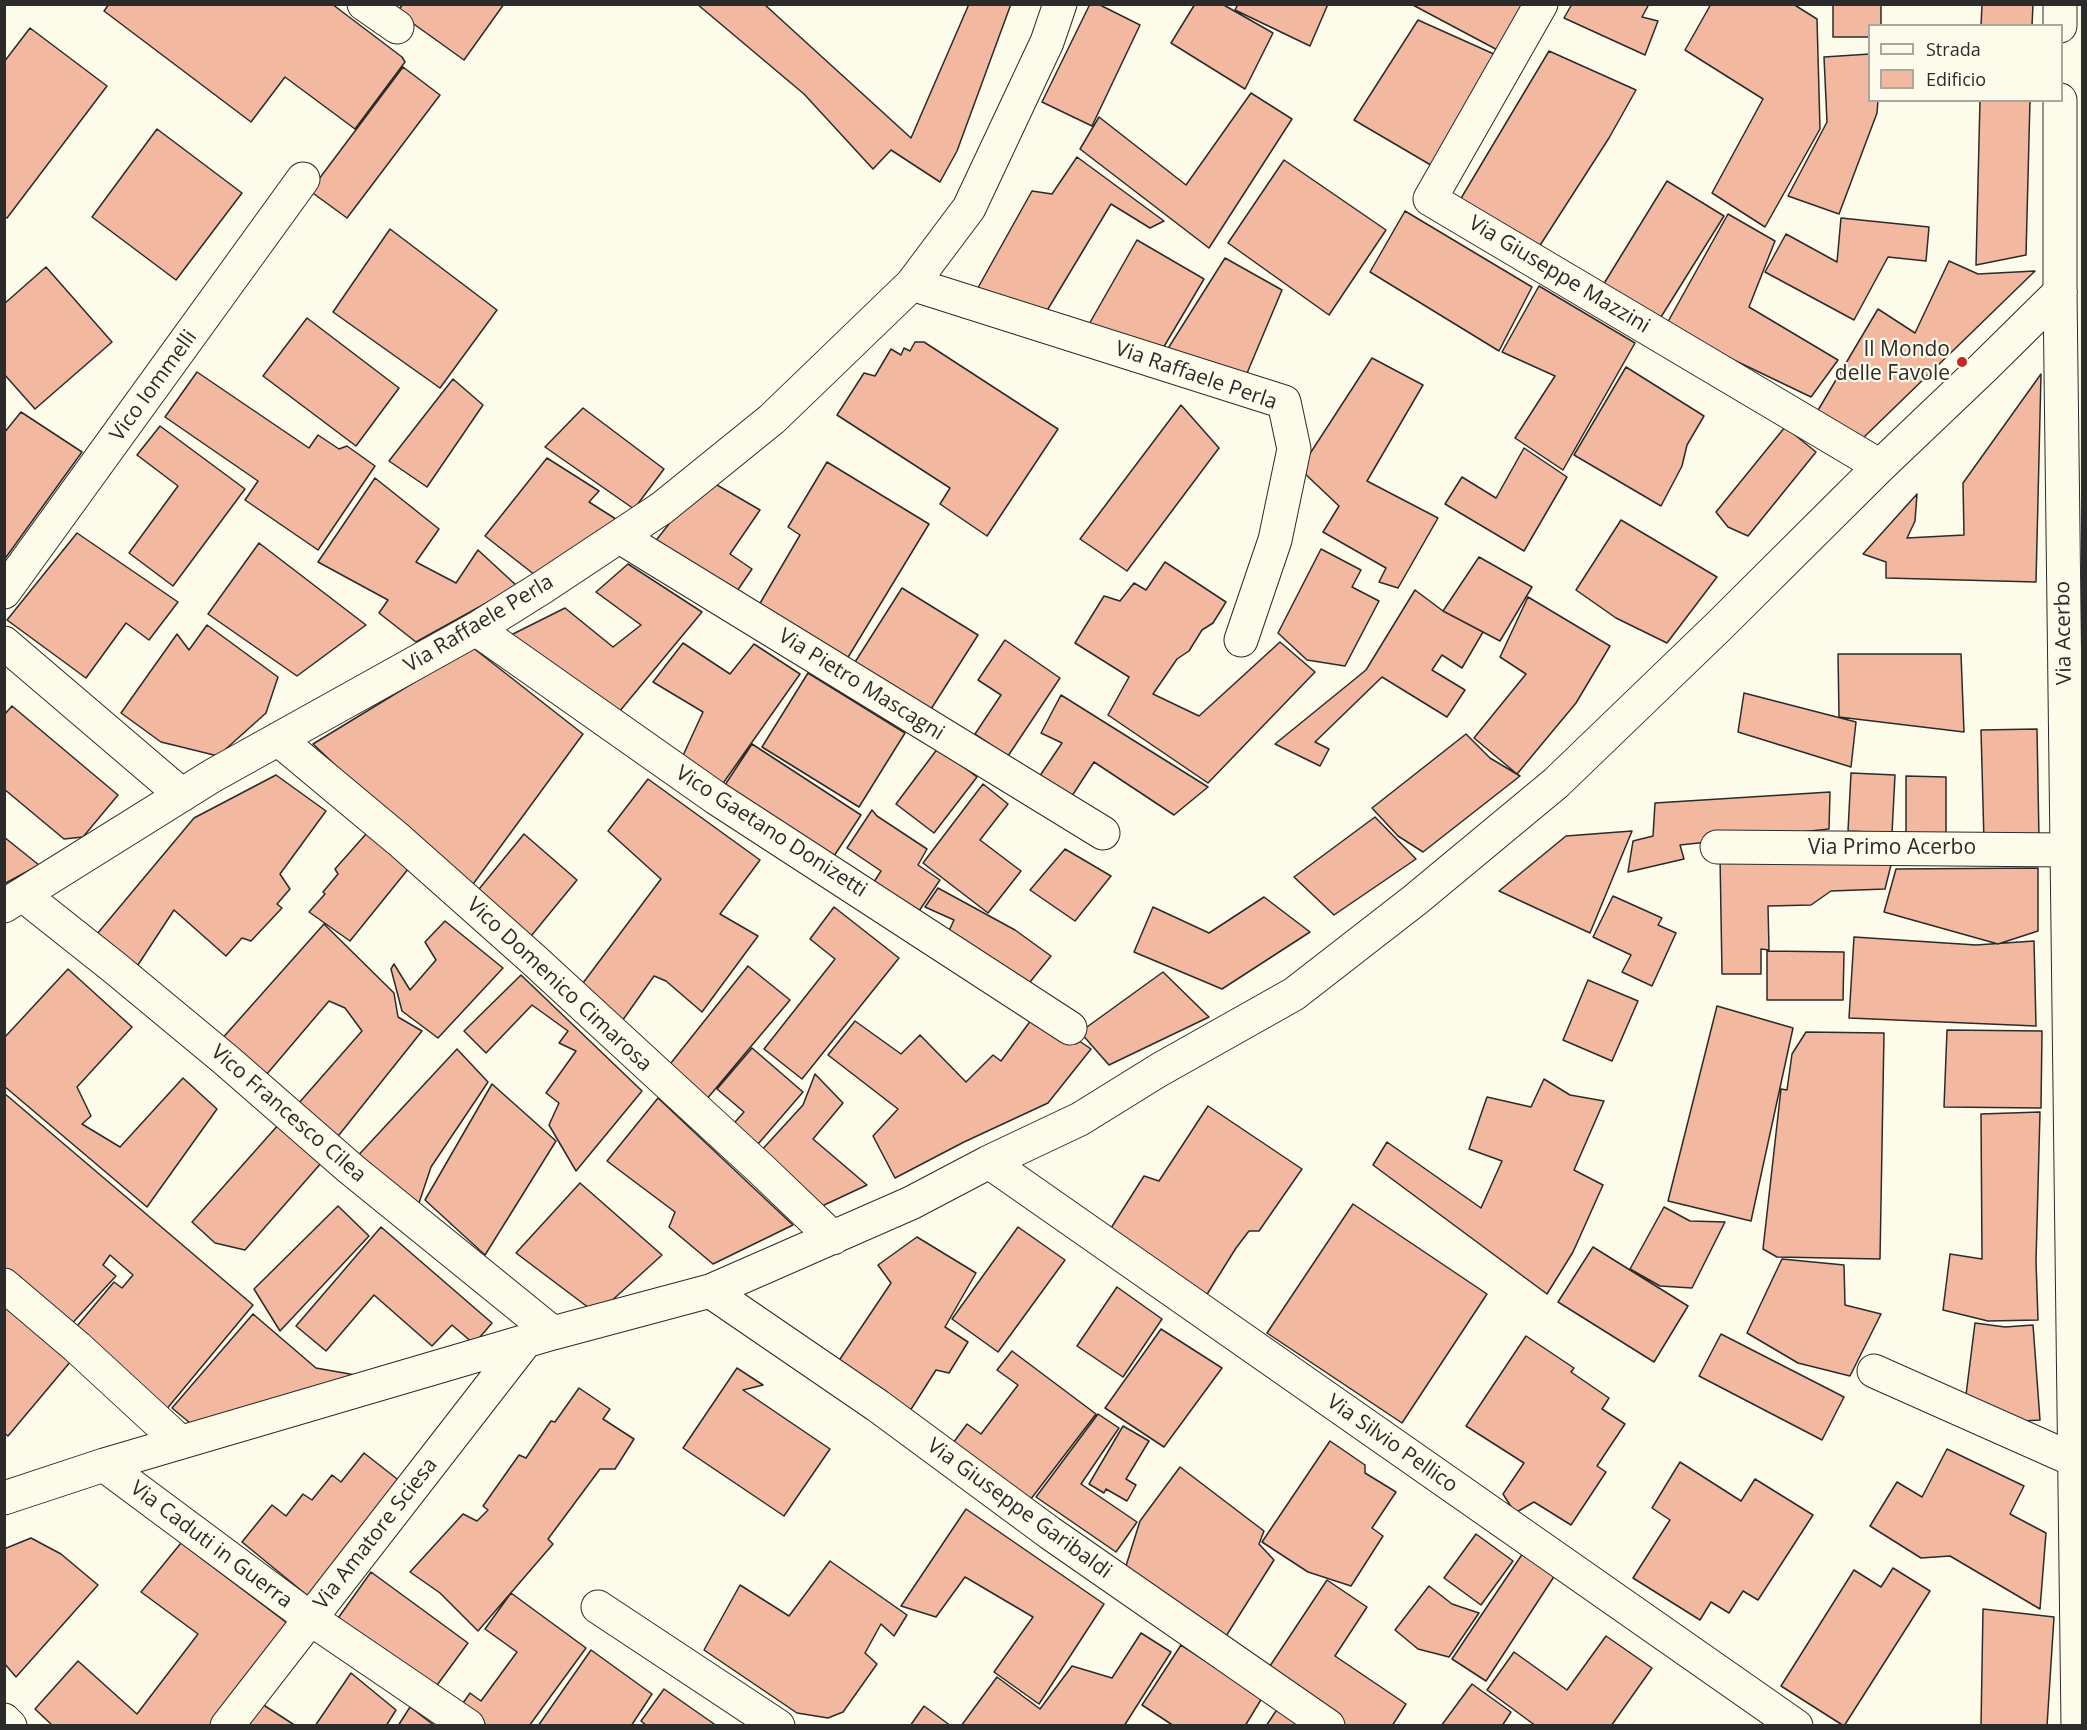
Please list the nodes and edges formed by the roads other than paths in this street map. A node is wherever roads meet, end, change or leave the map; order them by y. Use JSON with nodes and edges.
{"nodes":[{"id":1,"x":364,"y":4,"type":"edge"},
{"id":2,"x":1060,"y":4,"type":"edge"},
{"id":3,"x":1541,"y":4,"type":"edge"},
{"id":4,"x":2060,"y":4,"type":"edge"},
{"id":5,"x":2060,"y":24,"type":"edge"},
{"id":6,"x":397,"y":27,"type":"dead end"},
{"id":7,"x":2060,"y":102,"type":"edge"},
{"id":8,"x":303,"y":179,"type":"dead end"},
{"id":9,"x":912,"y":284,"type":"junction"},
{"id":10,"x":2060,"y":292,"type":"junction"},
{"id":11,"x":1880,"y":466,"type":"junction"},
{"id":12,"x":2072,"y":490,"type":"edge"},
{"id":13,"x":620,"y":537,"type":"junction"},
{"id":14,"x":4,"y":592,"type":"edge"},
{"id":15,"x":476,"y":629,"type":"junction"},
{"id":16,"x":1241,"y":640,"type":"dead end"},
{"id":17,"x":4,"y":643,"type":"edge"},
{"id":18,"x":278,"y":739,"type":"junction"},
{"id":19,"x":182,"y":795,"type":"junction"},
{"id":20,"x":1103,"y":833,"type":"dead end"},
{"id":21,"x":1717,"y":847,"type":"dead end"},
{"id":22,"x":2067,"y":850,"type":"junction"},
{"id":23,"x":14,"y":901,"type":"edge"},
{"id":24,"x":1070,"y":1028,"type":"dead end"},
{"id":25,"x":989,"y":1162,"type":"junction"},
{"id":26,"x":833,"y":1238,"type":"junction"},
{"id":27,"x":4,"y":1285,"type":"edge"},
{"id":28,"x":711,"y":1291,"type":"junction"},
{"id":29,"x":539,"y":1338,"type":"junction"},
{"id":30,"x":1874,"y":1371,"type":"dead end"},
{"id":31,"x":180,"y":1442,"type":"junction"},
{"id":32,"x":2078,"y":1460,"type":"edge"},
{"id":33,"x":104,"y":1465,"type":"junction"},
{"id":34,"x":4,"y":1498,"type":"edge"},
{"id":35,"x":598,"y":1607,"type":"dead end"},
{"id":36,"x":312,"y":1619,"type":"junction"},
{"id":37,"x":4,"y":1720,"type":"edge"},
{"id":38,"x":10,"y":1725,"type":"edge"},
{"id":39,"x":227,"y":1725,"type":"edge"},
{"id":40,"x":468,"y":1725,"type":"edge"},
{"id":41,"x":778,"y":1725,"type":"edge"},
{"id":42,"x":1328,"y":1725,"type":"edge"},
{"id":43,"x":1796,"y":1725,"type":"edge"},
{"id":44,"x":2078,"y":1725,"type":"edge"}],
"edges":[{"from":1,"to":6,"type":"street"},
{"from":2,"to":9,"type":"street","name":"Via Raffaele Perla"},
{"from":3,"to":11,"type":"street","name":"Via Giuseppe Mazzini"},
{"from":4,"to":5,"type":"street"},
{"from":7,"to":10,"type":"street","name":"Via Acerbo"},
{"from":8,"to":14,"type":"street","name":"Vico Iommelli"},
{"from":9,"to":13,"type":"street","name":"Via Raffaele Perla"},
{"from":9,"to":16,"type":"street","name":"Via Raffaele Perla"},
{"from":10,"to":11,"type":"street"},
{"from":10,"to":12,"type":"street","name":"Via Acerbo"},
{"from":11,"to":25,"type":"street"},
{"from":12,"to":22,"type":"street","name":"Via Acerbo"},
{"from":13,"to":15,"type":"street","name":"Via Raffaele Perla"},
{"from":13,"to":20,"type":"street","name":"Via Pietro Mascagni"},
{"from":15,"to":18,"type":"street","name":"Via Raffaele Perla"},
{"from":15,"to":24,"type":"street","name":"Vico Gaetano Donizetti"},
{"from":17,"to":19,"type":"street"},
{"from":18,"to":19,"type":"street","name":"Via Raffaele Perla"},
{"from":18,"to":26,"type":"street","name":"Vico Domenico Cimarosa"},
{"from":19,"to":23,"type":"street","name":"Via Raffaele Perla"},
{"from":21,"to":22,"type":"street","name":"Via Primo Acerbo"},
{"from":22,"to":32,"type":"street","name":"Via Acerbo"},
{"from":23,"to":29,"type":"street","name":"Vico Francesco Cilea"},
{"from":25,"to":26,"type":"street"},
{"from":25,"to":43,"type":"street","name":"Via Silvio Pellico"},
{"from":26,"to":28,"type":"street"},
{"from":27,"to":31,"type":"street"},
{"from":28,"to":29,"type":"street"},
{"from":28,"to":42,"type":"street","name":"Via Giuseppe Garibaldi"},
{"from":29,"to":31,"type":"street"},
{"from":29,"to":36,"type":"street","name":"Via Amatore Sciesa"},
{"from":30,"to":32,"type":"street"},
{"from":31,"to":33,"type":"street"},
{"from":32,"to":44,"type":"street","name":"Via Acerbo"},
{"from":33,"to":34,"type":"street"},
{"from":33,"to":36,"type":"street","name":"Via Caduti in Guerra"},
{"from":35,"to":41,"type":"street"},
{"from":36,"to":39,"type":"street","name":"Via Amatore Sciesa"},
{"from":36,"to":40,"type":"street","name":"Via Caduti in Guerra"},
{"from":37,"to":38,"type":"street"}]}
